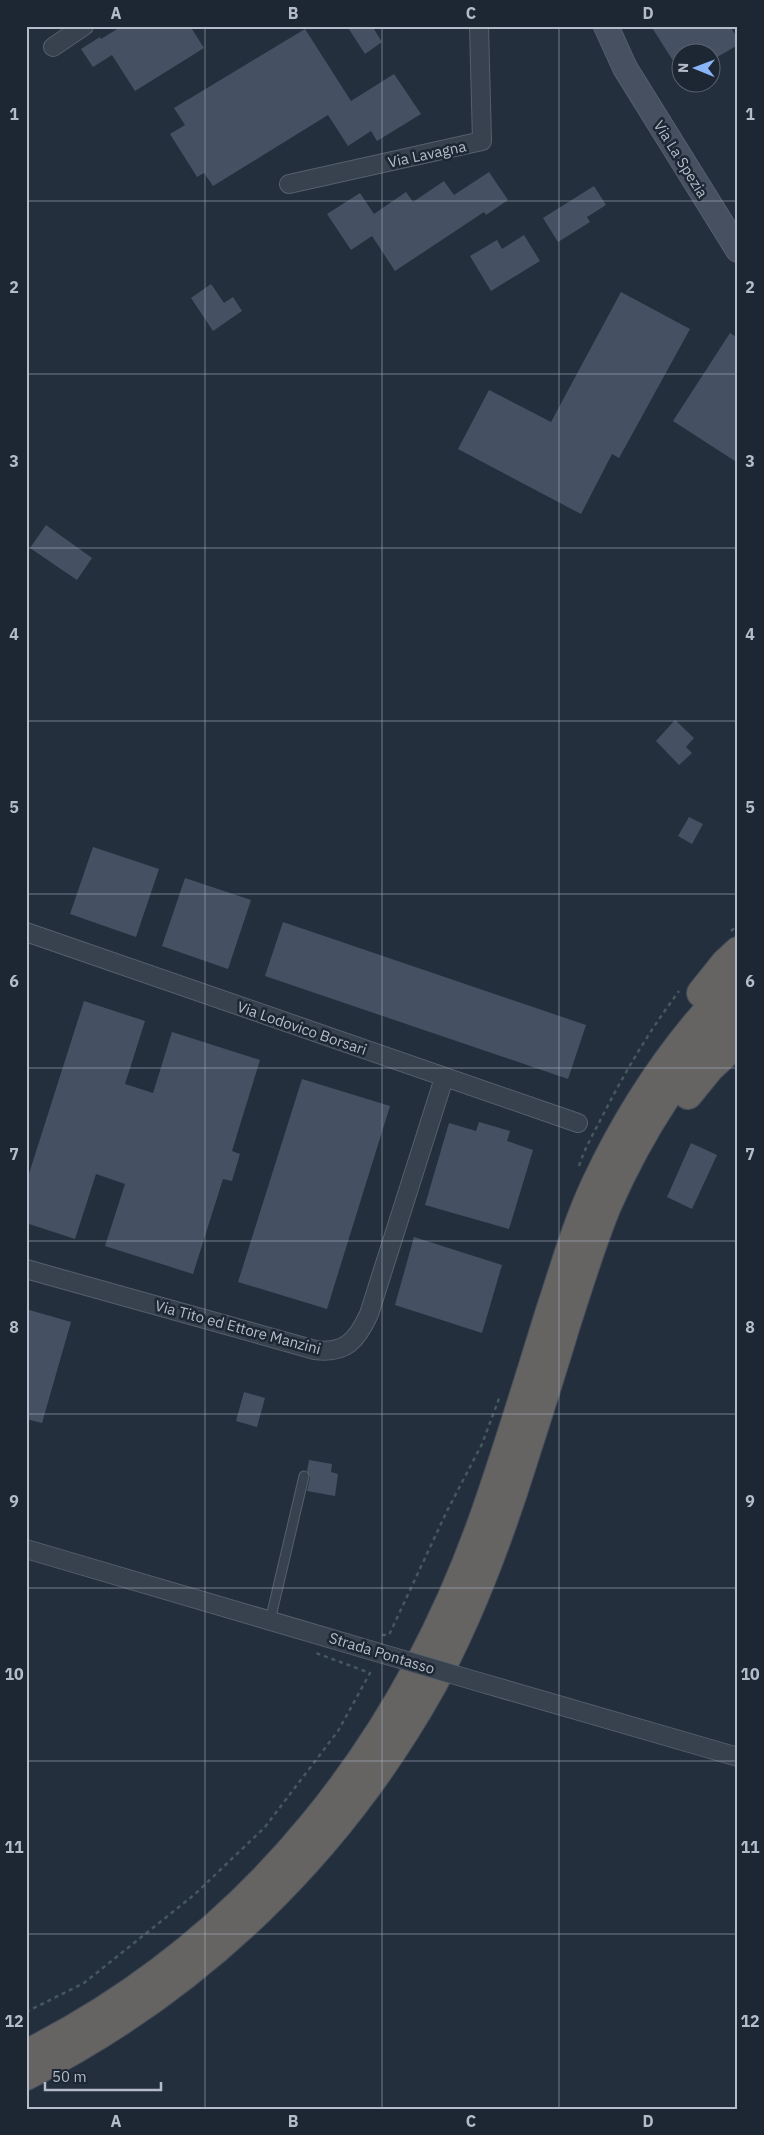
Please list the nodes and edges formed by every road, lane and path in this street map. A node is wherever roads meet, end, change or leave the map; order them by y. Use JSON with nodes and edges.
{"nodes":[{"id":1,"x":84,"y":26,"type":"edge"},
{"id":2,"x":479,"y":26,"type":"edge"},
{"id":3,"x":591,"y":26,"type":"edge"},
{"id":4,"x":606,"y":26,"type":"edge"},
{"id":5,"x":52,"y":47,"type":"dead end"},
{"id":6,"x":625,"y":68,"type":"junction"},
{"id":7,"x":289,"y":184,"type":"dead end"},
{"id":8,"x":736,"y":245,"type":"edge"},
{"id":9,"x":738,"y":925,"type":"edge"},
{"id":10,"x":26,"y":932,"type":"edge"},
{"id":11,"x":732,"y":943,"type":"edge"},
{"id":12,"x":738,"y":978,"type":"edge"},
{"id":13,"x":680,"y":990,"type":"dead end"},
{"id":14,"x":738,"y":1007,"type":"edge"},
{"id":15,"x":738,"y":1042,"type":"edge"},
{"id":16,"x":444,"y":1078,"type":"junction"},
{"id":17,"x":578,"y":1123,"type":"dead end"},
{"id":18,"x":578,"y":1169,"type":"dead end"},
{"id":19,"x":597,"y":1205,"type":"junction"},
{"id":20,"x":26,"y":1269,"type":"edge"},
{"id":21,"x":501,"y":1392,"type":"dead end"},
{"id":22,"x":304,"y":1476,"type":"dead end"},
{"id":23,"x":26,"y":1549,"type":"edge"},
{"id":24,"x":270,"y":1621,"type":"junction"},
{"id":25,"x":304,"y":1630,"type":"junction"},
{"id":26,"x":377,"y":1643,"type":"junction"},
{"id":27,"x":738,"y":1756,"type":"edge"},
{"id":28,"x":26,"y":2012,"type":"edge"},
{"id":29,"x":26,"y":2054,"type":"edge"},
{"id":30,"x":26,"y":2076,"type":"edge"}],
"edges":[{"from":1,"to":5,"type":"street"},
{"from":2,"to":7,"type":"street","name":"Via Lavagna"},
{"from":3,"to":6,"type":"main road","name":"Via La Spezia"},
{"from":4,"to":6,"type":"main road","name":"Via La Spezia"},
{"from":6,"to":8,"type":"main road","name":"Via La Spezia"},
{"from":9,"to":11,"type":"path"},
{"from":10,"to":16,"type":"street","name":"Via Lodovico Borsari"},
{"from":11,"to":19,"type":"highway"},
{"from":12,"to":19,"type":"highway"},
{"from":13,"to":18,"type":"path"},
{"from":14,"to":19,"type":"highway"},
{"from":15,"to":19,"type":"highway"},
{"from":16,"to":17,"type":"street","name":"Via Lodovico Borsari"},
{"from":16,"to":20,"type":"street","name":"Via Tito ed Ettore Manzini"},
{"from":19,"to":29,"type":"highway"},
{"from":19,"to":30,"type":"highway"},
{"from":21,"to":26,"type":"path"},
{"from":22,"to":24,"type":"lane"},
{"from":23,"to":24,"type":"street","name":"Strada Pontasso"},
{"from":24,"to":25,"type":"street","name":"Strada Pontasso"},
{"from":25,"to":26,"type":"street","name":"Strada Pontasso"},
{"from":25,"to":28,"type":"path"},
{"from":26,"to":27,"type":"street","name":"Strada Pontasso","bridge":true}]}
